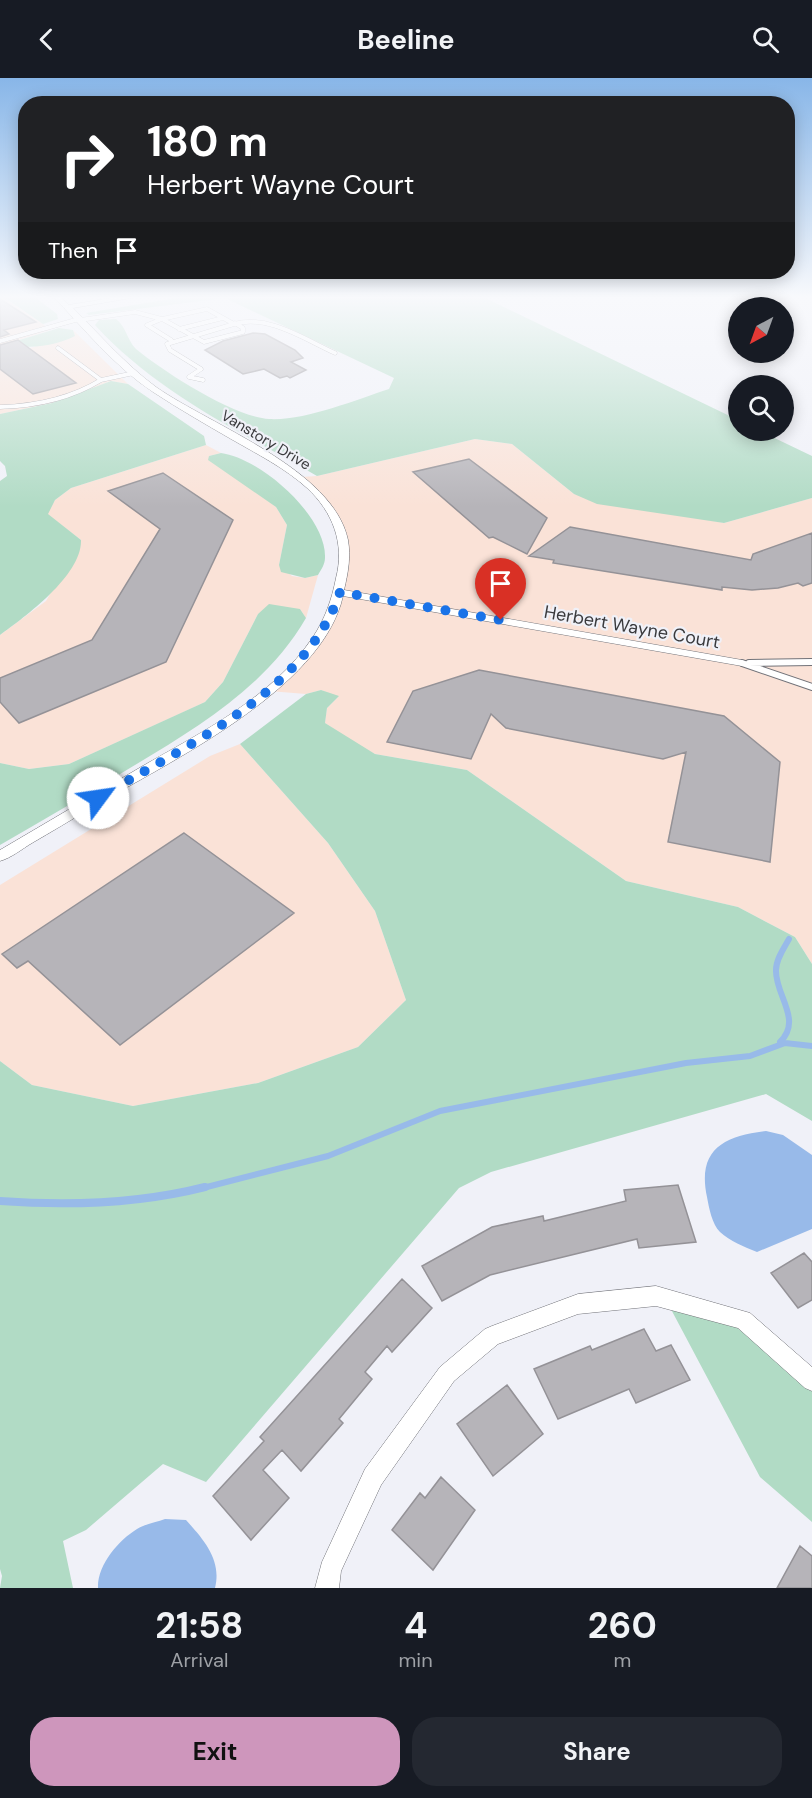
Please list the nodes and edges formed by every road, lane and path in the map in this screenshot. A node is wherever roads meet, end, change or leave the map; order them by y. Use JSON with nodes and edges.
{"nodes":[{"id":1,"x":81,"y":365,"type":"edge"},
{"id":2,"x":126,"y":365,"type":"edge"},
{"id":3,"x":195,"y":365,"type":"edge"},
{"id":4,"x":134,"y":373,"type":"junction"},
{"id":5,"x":101,"y":380,"type":"junction"},
{"id":6,"x":203,"y":380,"type":"dead end"},
{"id":7,"x":0,"y":407,"type":"edge"},
{"id":8,"x":340,"y":592,"type":"junction"},
{"id":9,"x":812,"y":662,"type":"edge"},
{"id":10,"x":742,"y":663,"type":"junction"},
{"id":11,"x":812,"y":687,"type":"edge"},
{"id":12,"x":0,"y":856,"type":"edge"},
{"id":13,"x":812,"y":1381,"type":"edge"},
{"id":14,"x":327,"y":1588,"type":"edge"}],
"edges":[{"from":1,"to":5,"type":"lane"},
{"from":2,"to":4,"type":"street","name":"Vanstory Drive"},
{"from":3,"to":6,"type":"lane"},
{"from":4,"to":5,"type":"lane"},
{"from":4,"to":8,"type":"street","name":"Vanstory Drive"},
{"from":5,"to":7,"type":"lane"},
{"from":8,"to":10,"type":"street","name":"Herbert Wayne Court"},
{"from":8,"to":12,"type":"street","name":"Vanstory Drive"},
{"from":9,"to":10,"type":"lane"},
{"from":10,"to":11,"type":"lane"},
{"from":13,"to":14,"type":"street"}]}
